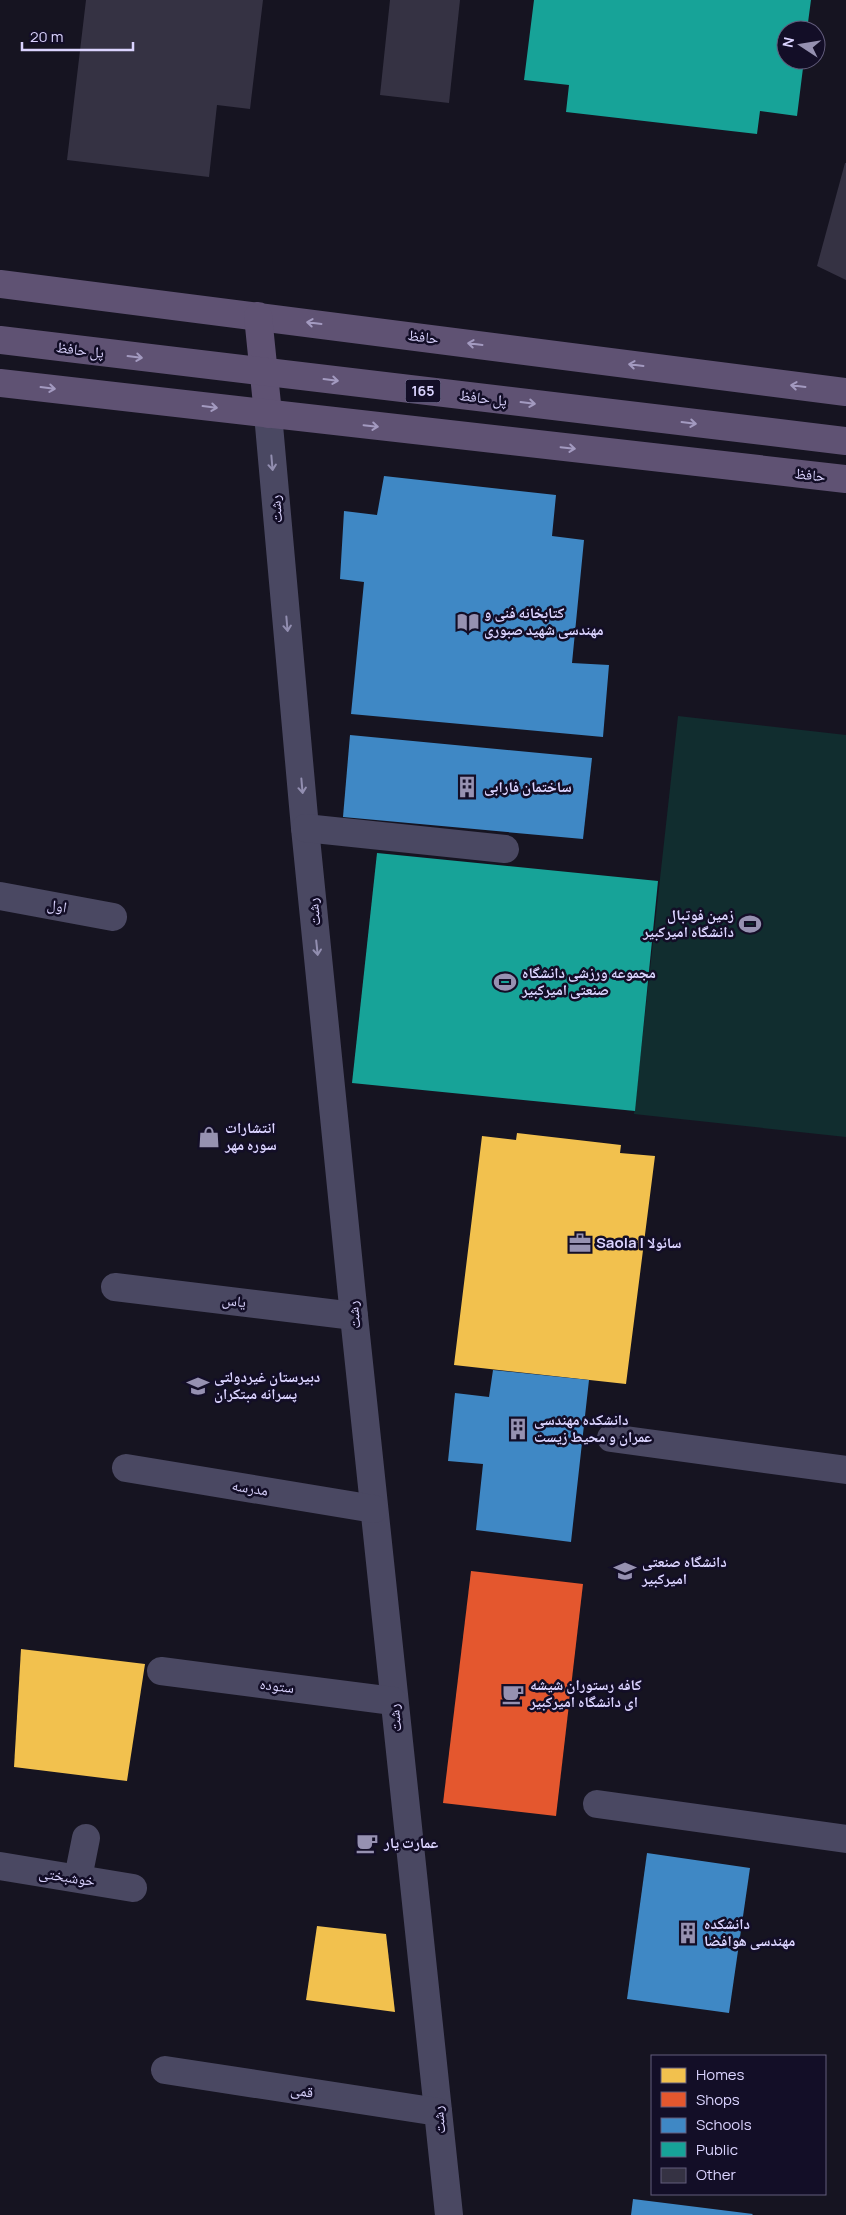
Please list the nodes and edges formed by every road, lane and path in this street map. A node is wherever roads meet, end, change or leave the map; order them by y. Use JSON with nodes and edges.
{"nodes":[{"id":1,"x":0,"y":284,"type":"edge"},
{"id":2,"x":258,"y":316,"type":"junction"},
{"id":3,"x":0,"y":340,"type":"edge"},
{"id":4,"x":0,"y":383,"type":"edge"},
{"id":5,"x":846,"y":392,"type":"edge"},
{"id":6,"x":268,"y":414,"type":"junction"},
{"id":7,"x":846,"y":441,"type":"edge"},
{"id":8,"x":846,"y":479,"type":"edge"},
{"id":9,"x":306,"y":828,"type":"junction"},
{"id":10,"x":506,"y":849,"type":"dead end"},
{"id":11,"x":0,"y":896,"type":"edge"},
{"id":12,"x":113,"y":916,"type":"dead end"},
{"id":13,"x":114,"y":1286,"type":"dead end"},
{"id":14,"x":354,"y":1316,"type":"junction"},
{"id":15,"x":611,"y":1438,"type":"dead end"},
{"id":16,"x":126,"y":1468,"type":"dead end"},
{"id":17,"x":846,"y":1470,"type":"edge"},
{"id":18,"x":374,"y":1508,"type":"junction"},
{"id":19,"x":161,"y":1671,"type":"dead end"},
{"id":20,"x":393,"y":1700,"type":"junction"},
{"id":21,"x":597,"y":1804,"type":"dead end"},
{"id":22,"x":86,"y":1838,"type":"dead end"},
{"id":23,"x":846,"y":1839,"type":"edge"},
{"id":24,"x":0,"y":1866,"type":"edge"},
{"id":25,"x":78,"y":1878,"type":"junction"},
{"id":26,"x":133,"y":1888,"type":"dead end"},
{"id":27,"x":165,"y":2070,"type":"dead end"},
{"id":28,"x":438,"y":2112,"type":"junction"},
{"id":29,"x":449,"y":2215,"type":"edge"}],
"edges":[{"from":1,"to":2,"type":"main road","name":"حافظ"},
{"from":5,"to":2,"type":"main road","name":"حافظ","one_way":true},
{"from":2,"to":6,"type":"main road"},
{"from":3,"to":7,"type":"main road","name":"پل حافظ","number":"165","one_way":true,"bridge":true},
{"from":4,"to":6,"type":"main road","name":"حافظ","one_way":true},
{"from":6,"to":8,"type":"main road","name":"حافظ","one_way":true},
{"from":6,"to":9,"type":"street","name":"رشت","one_way":true},
{"from":9,"to":10,"type":"street"},
{"from":9,"to":14,"type":"street","name":"رشت","one_way":true},
{"from":11,"to":12,"type":"street","name":"اول"},
{"from":13,"to":14,"type":"street","name":"یاس"},
{"from":14,"to":18,"type":"street","name":"رشت"},
{"from":15,"to":17,"type":"street"},
{"from":16,"to":18,"type":"street","name":"مدرسه"},
{"from":18,"to":20,"type":"street","name":"رشت"},
{"from":19,"to":20,"type":"street","name":"ستوده"},
{"from":20,"to":28,"type":"street","name":"رشت"},
{"from":21,"to":23,"type":"street"},
{"from":22,"to":25,"type":"street"},
{"from":24,"to":25,"type":"street","name":"خوشبختی"},
{"from":25,"to":26,"type":"street","name":"خوشبختی"},
{"from":27,"to":28,"type":"street","name":"قمی"},
{"from":28,"to":29,"type":"street","name":"رشت"}]}
